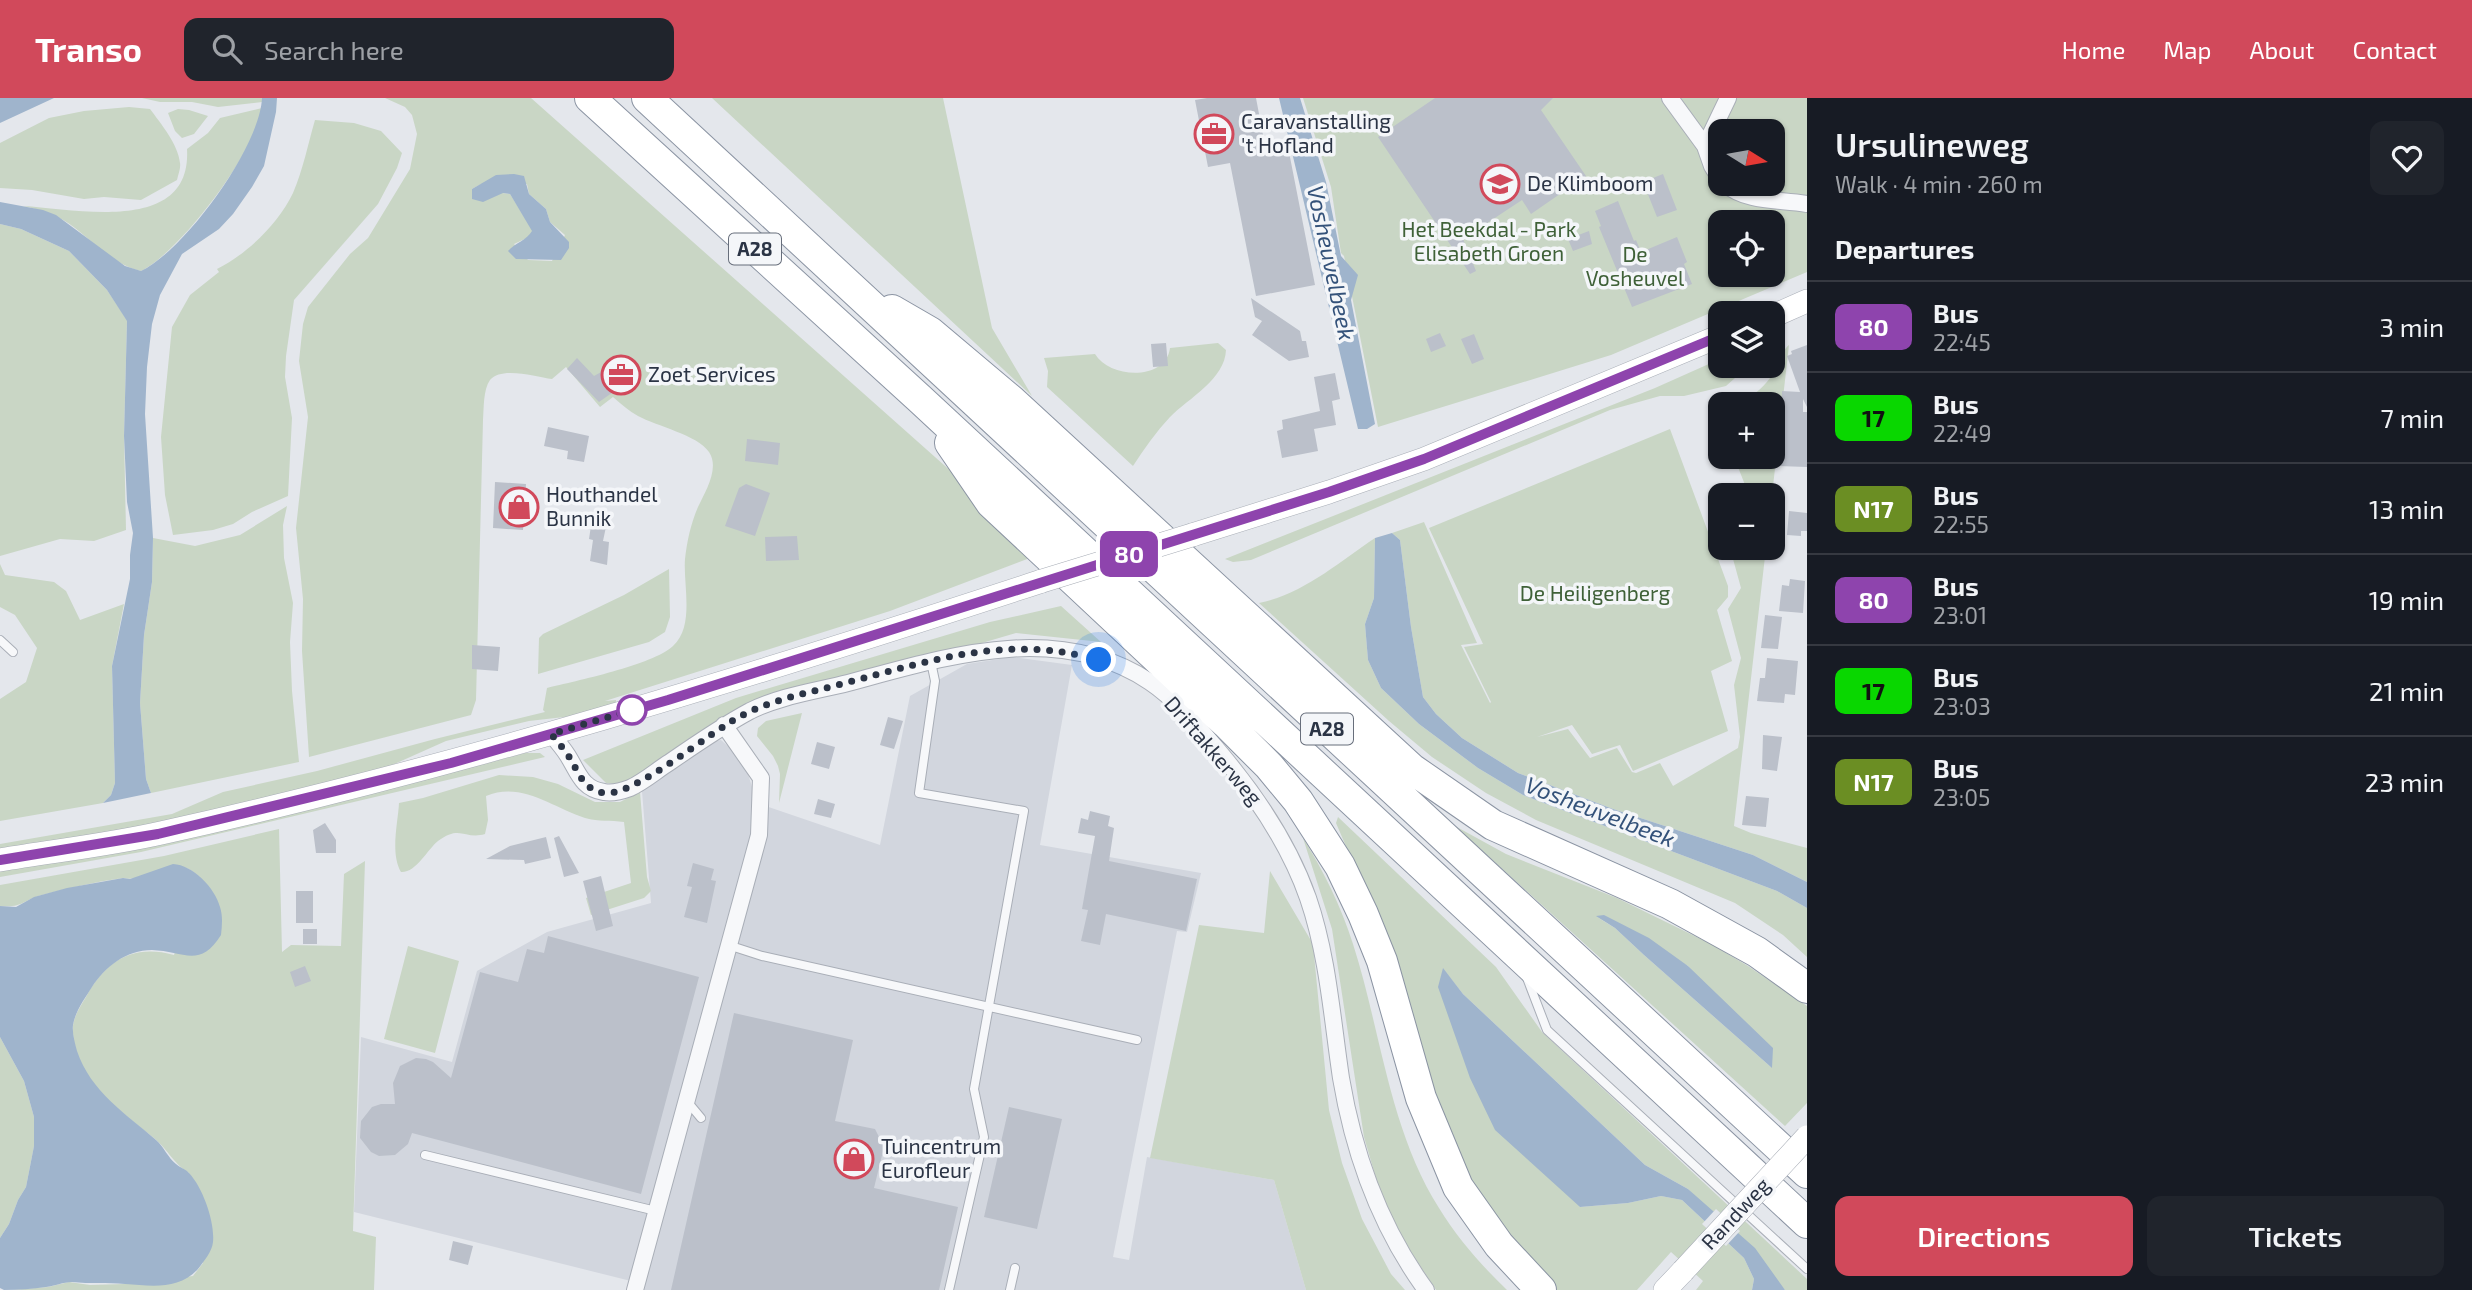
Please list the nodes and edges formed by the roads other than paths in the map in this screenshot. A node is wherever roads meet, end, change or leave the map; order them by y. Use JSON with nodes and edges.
{"nodes":[{"id":1,"x":590,"y":98,"type":"edge"},
{"id":2,"x":647,"y":98,"type":"edge"},
{"id":3,"x":1670,"y":98,"type":"edge"},
{"id":4,"x":1728,"y":98,"type":"edge"},
{"id":5,"x":1705,"y":146,"type":"junction"},
{"id":6,"x":1708,"y":155,"type":"edge"},
{"id":7,"x":1749,"y":196,"type":"edge"},
{"id":8,"x":1807,"y":204,"type":"edge"},
{"id":9,"x":847,"y":284,"type":"junction"},
{"id":10,"x":1807,"y":301,"type":"edge"},
{"id":11,"x":1785,"y":311,"type":"edge"},
{"id":12,"x":1708,"y":342,"type":"edge"},
{"id":13,"x":920,"y":399,"type":"junction"},
{"id":14,"x":0,"y":640,"type":"edge"},
{"id":15,"x":13,"y":652,"type":"dead end"},
{"id":16,"x":931,"y":661,"type":"junction"},
{"id":17,"x":724,"y":725,"type":"junction"},
{"id":18,"x":551,"y":734,"type":"junction"},
{"id":19,"x":0,"y":860,"type":"edge"},
{"id":20,"x":728,"y":945,"type":"junction"},
{"id":21,"x":1518,"y":955,"type":"junction"},
{"id":22,"x":1807,"y":988,"type":"edge"},
{"id":23,"x":989,"y":1006,"type":"junction"},
{"id":24,"x":1137,"y":1040,"type":"dead end"},
{"id":25,"x":687,"y":1100,"type":"junction"},
{"id":26,"x":701,"y":1118,"type":"dead end"},
{"id":27,"x":1807,"y":1137,"type":"edge"},
{"id":28,"x":425,"y":1156,"type":"dead end"},
{"id":29,"x":1807,"y":1173,"type":"edge"},
{"id":30,"x":656,"y":1211,"type":"junction"},
{"id":31,"x":1807,"y":1223,"type":"edge"},
{"id":32,"x":1015,"y":1268,"type":"dead end"},
{"id":33,"x":1807,"y":1269,"type":"edge"},
{"id":34,"x":635,"y":1290,"type":"edge"},
{"id":35,"x":949,"y":1290,"type":"edge"},
{"id":36,"x":1010,"y":1290,"type":"edge"},
{"id":37,"x":1426,"y":1290,"type":"edge"},
{"id":38,"x":1541,"y":1290,"type":"edge"},
{"id":39,"x":1665,"y":1290,"type":"edge"}],
"edges":[{"from":1,"to":13,"type":"highway","number":"A28"},
{"from":2,"to":9,"type":"highway","number":"A28"},
{"from":3,"to":5,"type":"street"},
{"from":4,"to":5,"type":"street"},
{"from":5,"to":6,"type":"street"},
{"from":7,"to":8,"type":"street"},
{"from":9,"to":22,"type":"highway","number":"A28"},
{"from":9,"to":29,"type":"highway","number":"A28"},
{"from":10,"to":11,"type":"main road"},
{"from":12,"to":18,"type":"main road","bridge":true},
{"from":13,"to":21,"type":"highway","number":"A28"},
{"from":13,"to":38,"type":"highway","number":"A28"},
{"from":14,"to":15,"type":"lane"},
{"from":16,"to":17,"type":"street","name":"Driftakkerweg"},
{"from":16,"to":23,"type":"lane"},
{"from":16,"to":37,"type":"street","name":"Driftakkerweg"},
{"from":17,"to":18,"type":"street","name":"Driftakkerweg"},
{"from":17,"to":20,"type":"street"},
{"from":18,"to":19,"type":"main road"},
{"from":20,"to":23,"type":"lane"},
{"from":20,"to":25,"type":"street"},
{"from":21,"to":31,"type":"highway","number":"A28"},
{"from":21,"to":33,"type":"lane"},
{"from":23,"to":24,"type":"lane"},
{"from":23,"to":35,"type":"lane"},
{"from":25,"to":26,"type":"lane"},
{"from":25,"to":30,"type":"street"},
{"from":27,"to":39,"type":"main road","name":"Randweg","bridge":true},
{"from":28,"to":30,"type":"lane"},
{"from":30,"to":34,"type":"street"},
{"from":32,"to":36,"type":"lane"}]}
